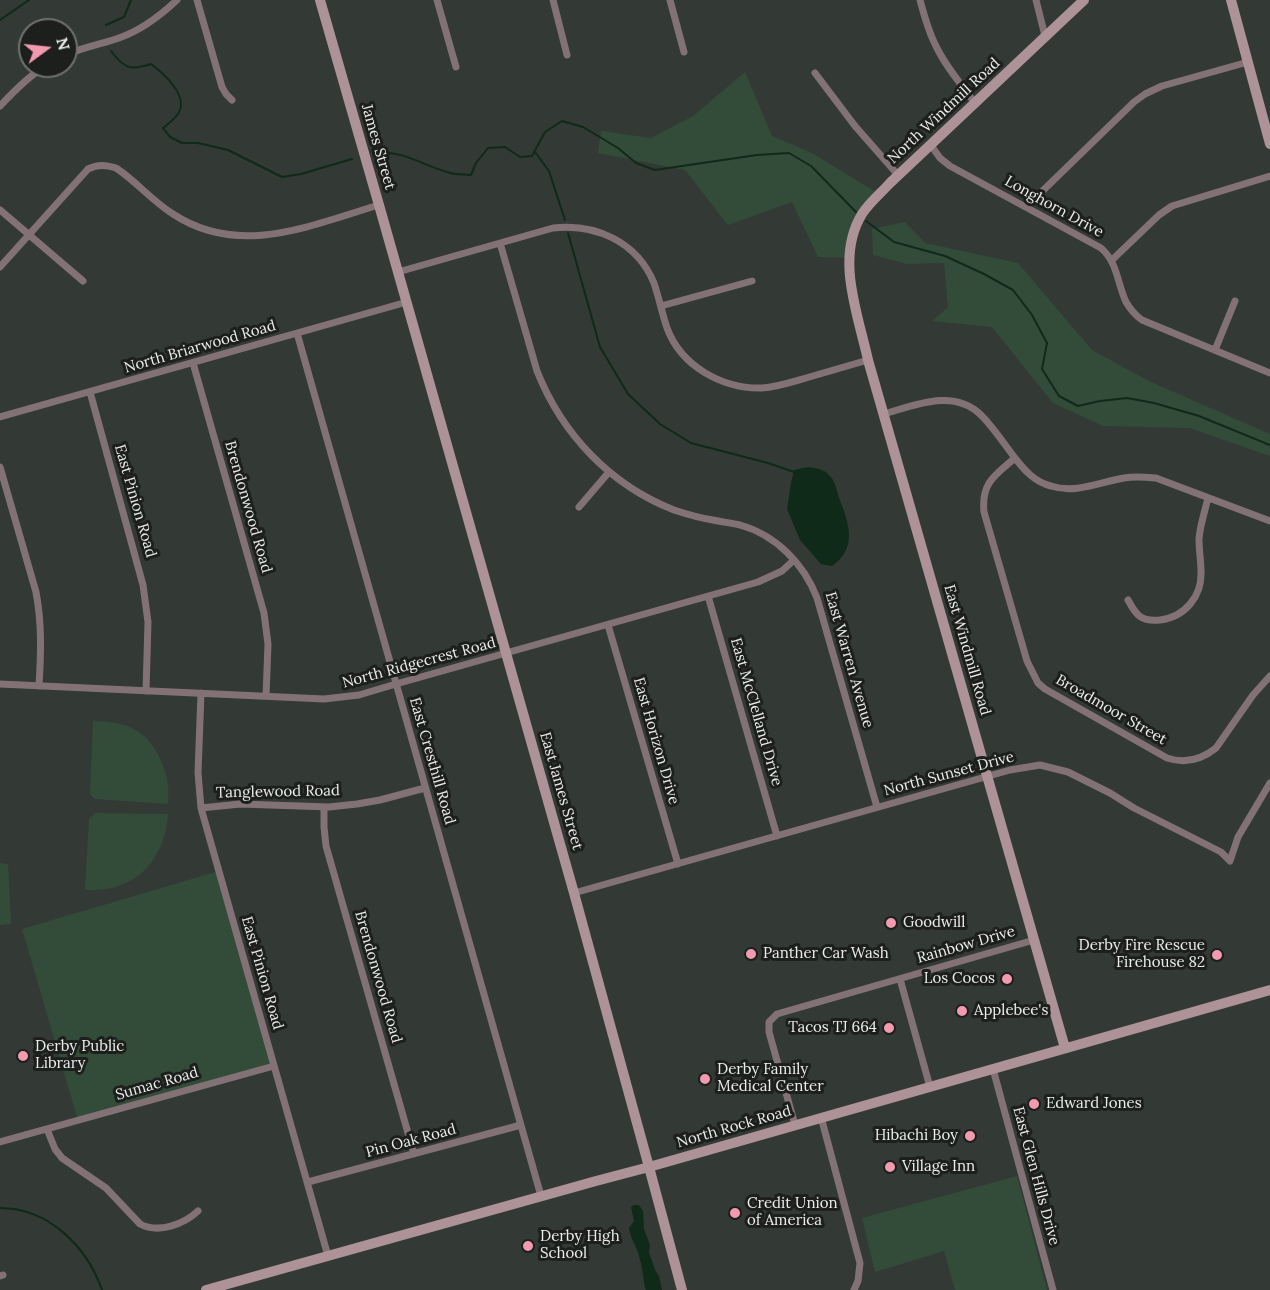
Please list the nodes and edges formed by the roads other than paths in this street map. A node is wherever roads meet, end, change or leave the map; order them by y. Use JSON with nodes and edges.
{"nodes":[{"id":1,"x":177,"y":0,"type":"edge"},
{"id":2,"x":197,"y":0,"type":"edge"},
{"id":3,"x":320,"y":0,"type":"edge"},
{"id":4,"x":437,"y":0,"type":"edge"},
{"id":5,"x":553,"y":0,"type":"edge"},
{"id":6,"x":670,"y":0,"type":"edge"},
{"id":7,"x":920,"y":0,"type":"edge"},
{"id":8,"x":1036,"y":0,"type":"edge"},
{"id":9,"x":1084,"y":0,"type":"edge"},
{"id":10,"x":1231,"y":0,"type":"edge"},
{"id":11,"x":1045,"y":36,"type":"junction"},
{"id":12,"x":78,"y":50,"type":"edge"},
{"id":13,"x":684,"y":52,"type":"dead end"},
{"id":14,"x":567,"y":55,"type":"dead end"},
{"id":15,"x":1248,"y":62,"type":"junction"},
{"id":16,"x":456,"y":67,"type":"dead end"},
{"id":17,"x":815,"y":73,"type":"dead end"},
{"id":18,"x":28,"y":78,"type":"edge"},
{"id":19,"x":232,"y":100,"type":"dead end"},
{"id":20,"x":975,"y":102,"type":"junction"},
{"id":21,"x":0,"y":106,"type":"edge"},
{"id":22,"x":930,"y":144,"type":"junction"},
{"id":23,"x":1270,"y":144,"type":"edge"},
{"id":24,"x":898,"y":175,"type":"junction"},
{"id":25,"x":1270,"y":176,"type":"edge"},
{"id":26,"x":379,"y":205,"type":"junction"},
{"id":27,"x":1026,"y":207,"type":"junction"},
{"id":28,"x":0,"y":210,"type":"edge"},
{"id":29,"x":29,"y":235,"type":"junction"},
{"id":30,"x":500,"y":243,"type":"junction"},
{"id":31,"x":850,"y":258,"type":"joint"},
{"id":32,"x":1112,"y":260,"type":"junction"},
{"id":33,"x":0,"y":267,"type":"edge"},
{"id":34,"x":398,"y":272,"type":"junction"},
{"id":35,"x":83,"y":281,"type":"dead end"},
{"id":36,"x":752,"y":281,"type":"dead end"},
{"id":37,"x":1235,"y":301,"type":"dead end"},
{"id":38,"x":407,"y":302,"type":"junction"},
{"id":39,"x":661,"y":306,"type":"junction"},
{"id":40,"x":297,"y":333,"type":"junction"},
{"id":41,"x":1215,"y":350,"type":"junction"},
{"id":42,"x":868,"y":360,"type":"junction"},
{"id":43,"x":193,"y":363,"type":"junction"},
{"id":44,"x":1270,"y":373,"type":"edge"},
{"id":45,"x":90,"y":392,"type":"junction"},
{"id":46,"x":884,"y":414,"type":"junction"},
{"id":47,"x":0,"y":417,"type":"edge"},
{"id":48,"x":1015,"y":458,"type":"junction"},
{"id":49,"x":0,"y":467,"type":"edge"},
{"id":50,"x":609,"y":472,"type":"junction"},
{"id":51,"x":1208,"y":498,"type":"junction"},
{"id":52,"x":579,"y":507,"type":"dead end"},
{"id":53,"x":1270,"y":521,"type":"edge"},
{"id":54,"x":794,"y":560,"type":"junction"},
{"id":55,"x":708,"y":596,"type":"junction"},
{"id":56,"x":1128,"y":600,"type":"dead end"},
{"id":57,"x":608,"y":625,"type":"junction"},
{"id":58,"x":506,"y":654,"type":"junction"},
{"id":59,"x":1270,"y":676,"type":"edge"},
{"id":60,"x":0,"y":684,"type":"edge"},
{"id":61,"x":396,"y":684,"type":"junction"},
{"id":62,"x":39,"y":686,"type":"junction"},
{"id":63,"x":146,"y":691,"type":"junction"},
{"id":64,"x":201,"y":693,"type":"junction"},
{"id":65,"x":266,"y":696,"type":"junction"},
{"id":66,"x":987,"y":778,"type":"junction"},
{"id":67,"x":1270,"y":783,"type":"edge"},
{"id":68,"x":425,"y":788,"type":"junction"},
{"id":69,"x":324,"y":807,"type":"junction"},
{"id":70,"x":878,"y":807,"type":"junction"},
{"id":71,"x":201,"y":808,"type":"junction"},
{"id":72,"x":777,"y":836,"type":"junction"},
{"id":73,"x":678,"y":864,"type":"junction"},
{"id":74,"x":574,"y":893,"type":"junction"},
{"id":75,"x":1034,"y":940,"type":"junction"},
{"id":76,"x":900,"y":978,"type":"junction"},
{"id":77,"x":1270,"y":990,"type":"edge"},
{"id":78,"x":1065,"y":1048,"type":"junction"},
{"id":79,"x":274,"y":1066,"type":"junction"},
{"id":80,"x":993,"y":1069,"type":"junction"},
{"id":81,"x":930,"y":1087,"type":"junction"},
{"id":82,"x":821,"y":1117,"type":"junction"},
{"id":83,"x":521,"y":1125,"type":"junction"},
{"id":84,"x":795,"y":1125,"type":"junction"},
{"id":85,"x":47,"y":1129,"type":"junction"},
{"id":86,"x":0,"y":1142,"type":"edge"},
{"id":87,"x":414,"y":1154,"type":"junction"},
{"id":88,"x":650,"y":1167,"type":"junction"},
{"id":89,"x":308,"y":1182,"type":"junction"},
{"id":90,"x":541,"y":1196,"type":"junction"},
{"id":91,"x":198,"y":1211,"type":"dead end"},
{"id":92,"x":328,"y":1256,"type":"junction"},
{"id":93,"x":207,"y":1290,"type":"edge"},
{"id":94,"x":682,"y":1290,"type":"edge"},
{"id":95,"x":854,"y":1290,"type":"edge"},
{"id":96,"x":1053,"y":1290,"type":"edge"}],
"edges":[{"from":1,"to":12,"type":"street"},
{"from":2,"to":19,"type":"street"},
{"from":3,"to":26,"type":"street","name":"James Street"},
{"from":4,"to":16,"type":"street"},
{"from":5,"to":14,"type":"street"},
{"from":6,"to":13,"type":"street"},
{"from":7,"to":20,"type":"street"},
{"from":8,"to":11,"type":"street"},
{"from":9,"to":11,"type":"street","name":"North Windmill Road"},
{"from":10,"to":15,"type":"street"},
{"from":11,"to":20,"type":"street","name":"North Windmill Road"},
{"from":15,"to":23,"type":"street"},
{"from":15,"to":27,"type":"street"},
{"from":17,"to":24,"type":"street"},
{"from":18,"to":21,"type":"street"},
{"from":20,"to":22,"type":"street","name":"North Windmill Road"},
{"from":22,"to":24,"type":"street","name":"North Windmill Road"},
{"from":22,"to":27,"type":"street","name":"Longhorn Drive"},
{"from":24,"to":31,"type":"street","name":"North Windmill Road"},
{"from":25,"to":32,"type":"street"},
{"from":26,"to":29,"type":"street"},
{"from":26,"to":34,"type":"street","name":"James Street"},
{"from":27,"to":32,"type":"street","name":"Longhorn Drive"},
{"from":28,"to":29,"type":"street"},
{"from":29,"to":33,"type":"street"},
{"from":29,"to":35,"type":"street"},
{"from":30,"to":34,"type":"street"},
{"from":30,"to":39,"type":"street"},
{"from":30,"to":50,"type":"street","name":"East Warren Avenue"},
{"from":31,"to":42,"type":"street","name":"East Windmill Road"},
{"from":32,"to":41,"type":"street"},
{"from":34,"to":38,"type":"street","name":"James Street"},
{"from":36,"to":39,"type":"street"},
{"from":37,"to":41,"type":"street"},
{"from":38,"to":40,"type":"street","name":"North Briarwood Road"},
{"from":38,"to":58,"type":"street","name":"East James Street"},
{"from":39,"to":42,"type":"street"},
{"from":40,"to":43,"type":"street","name":"North Briarwood Road"},
{"from":40,"to":61,"type":"street","name":"East Cresthill Road"},
{"from":41,"to":44,"type":"street"},
{"from":42,"to":46,"type":"street","name":"East Windmill Road"},
{"from":43,"to":45,"type":"street","name":"North Briarwood Road"},
{"from":43,"to":65,"type":"street","name":"Brendonwood Road"},
{"from":45,"to":47,"type":"street","name":"North Briarwood Road"},
{"from":45,"to":63,"type":"street","name":"East Pinion Road"},
{"from":46,"to":48,"type":"street"},
{"from":46,"to":66,"type":"street","name":"East Windmill Road"},
{"from":48,"to":51,"type":"street"},
{"from":48,"to":59,"type":"street","name":"Broadmoor Street"},
{"from":49,"to":62,"type":"street"},
{"from":50,"to":52,"type":"street"},
{"from":50,"to":54,"type":"street","name":"East Warren Avenue"},
{"from":51,"to":53,"type":"street"},
{"from":51,"to":56,"type":"street"},
{"from":54,"to":55,"type":"street","name":"North Ridgecrest Road"},
{"from":54,"to":70,"type":"street","name":"East Warren Avenue"},
{"from":55,"to":57,"type":"street","name":"North Ridgecrest Road"},
{"from":55,"to":72,"type":"street","name":"East McClelland Drive"},
{"from":57,"to":58,"type":"street","name":"North Ridgecrest Road"},
{"from":57,"to":73,"type":"street","name":"East Horizon Drive"},
{"from":58,"to":61,"type":"street","name":"North Ridgecrest Road"},
{"from":58,"to":74,"type":"street","name":"East James Street"},
{"from":60,"to":62,"type":"street","name":"North Ridgecrest Road"},
{"from":61,"to":65,"type":"street","name":"North Ridgecrest Road"},
{"from":61,"to":68,"type":"street","name":"East Cresthill Road"},
{"from":62,"to":63,"type":"street","name":"North Ridgecrest Road"},
{"from":63,"to":64,"type":"street","name":"North Ridgecrest Road"},
{"from":64,"to":65,"type":"street","name":"North Ridgecrest Road"},
{"from":64,"to":71,"type":"street","name":"East Pinion Road"},
{"from":66,"to":67,"type":"street","name":"North Sunset Drive"},
{"from":66,"to":70,"type":"street","name":"North Sunset Drive"},
{"from":66,"to":75,"type":"street","name":"East Windmill Road"},
{"from":68,"to":69,"type":"street","name":"Tanglewood Road"},
{"from":68,"to":83,"type":"street","name":"East Cresthill Road"},
{"from":69,"to":71,"type":"street","name":"Tanglewood Road"},
{"from":69,"to":87,"type":"street","name":"Brendonwood Road"},
{"from":70,"to":72,"type":"street","name":"North Sunset Drive"},
{"from":71,"to":79,"type":"street","name":"East Pinion Road"},
{"from":72,"to":73,"type":"street","name":"North Sunset Drive"},
{"from":73,"to":74,"type":"street","name":"North Sunset Drive"},
{"from":74,"to":88,"type":"street","name":"East James Street"},
{"from":75,"to":76,"type":"street","name":"Rainbow Drive"},
{"from":75,"to":78,"type":"street","name":"East Windmill Road"},
{"from":76,"to":81,"type":"street"},
{"from":76,"to":84,"type":"street","name":"Rainbow Drive"},
{"from":77,"to":78,"type":"street","name":"North Rock Road"},
{"from":78,"to":80,"type":"street","name":"North Rock Road"},
{"from":79,"to":85,"type":"street","name":"Sumac Road"},
{"from":79,"to":89,"type":"street","name":"East Pinion Road"},
{"from":80,"to":81,"type":"street","name":"North Rock Road"},
{"from":80,"to":96,"type":"street","name":"East Glen Hills Drive"},
{"from":81,"to":82,"type":"street","name":"North Rock Road"},
{"from":82,"to":84,"type":"street","name":"North Rock Road"},
{"from":82,"to":95,"type":"street"},
{"from":83,"to":87,"type":"street","name":"Pin Oak Road"},
{"from":83,"to":90,"type":"street","name":"East Cresthill Road"},
{"from":84,"to":88,"type":"street","name":"North Rock Road"},
{"from":85,"to":86,"type":"street","name":"Sumac Road"},
{"from":85,"to":91,"type":"street"},
{"from":87,"to":89,"type":"street","name":"Pin Oak Road"},
{"from":88,"to":90,"type":"street","name":"North Rock Road"},
{"from":88,"to":94,"type":"street","name":"East James Street"},
{"from":89,"to":92,"type":"street","name":"East Pinion Road"},
{"from":90,"to":92,"type":"street","name":"North Rock Road"},
{"from":92,"to":93,"type":"street","name":"North Rock Road"}]}
